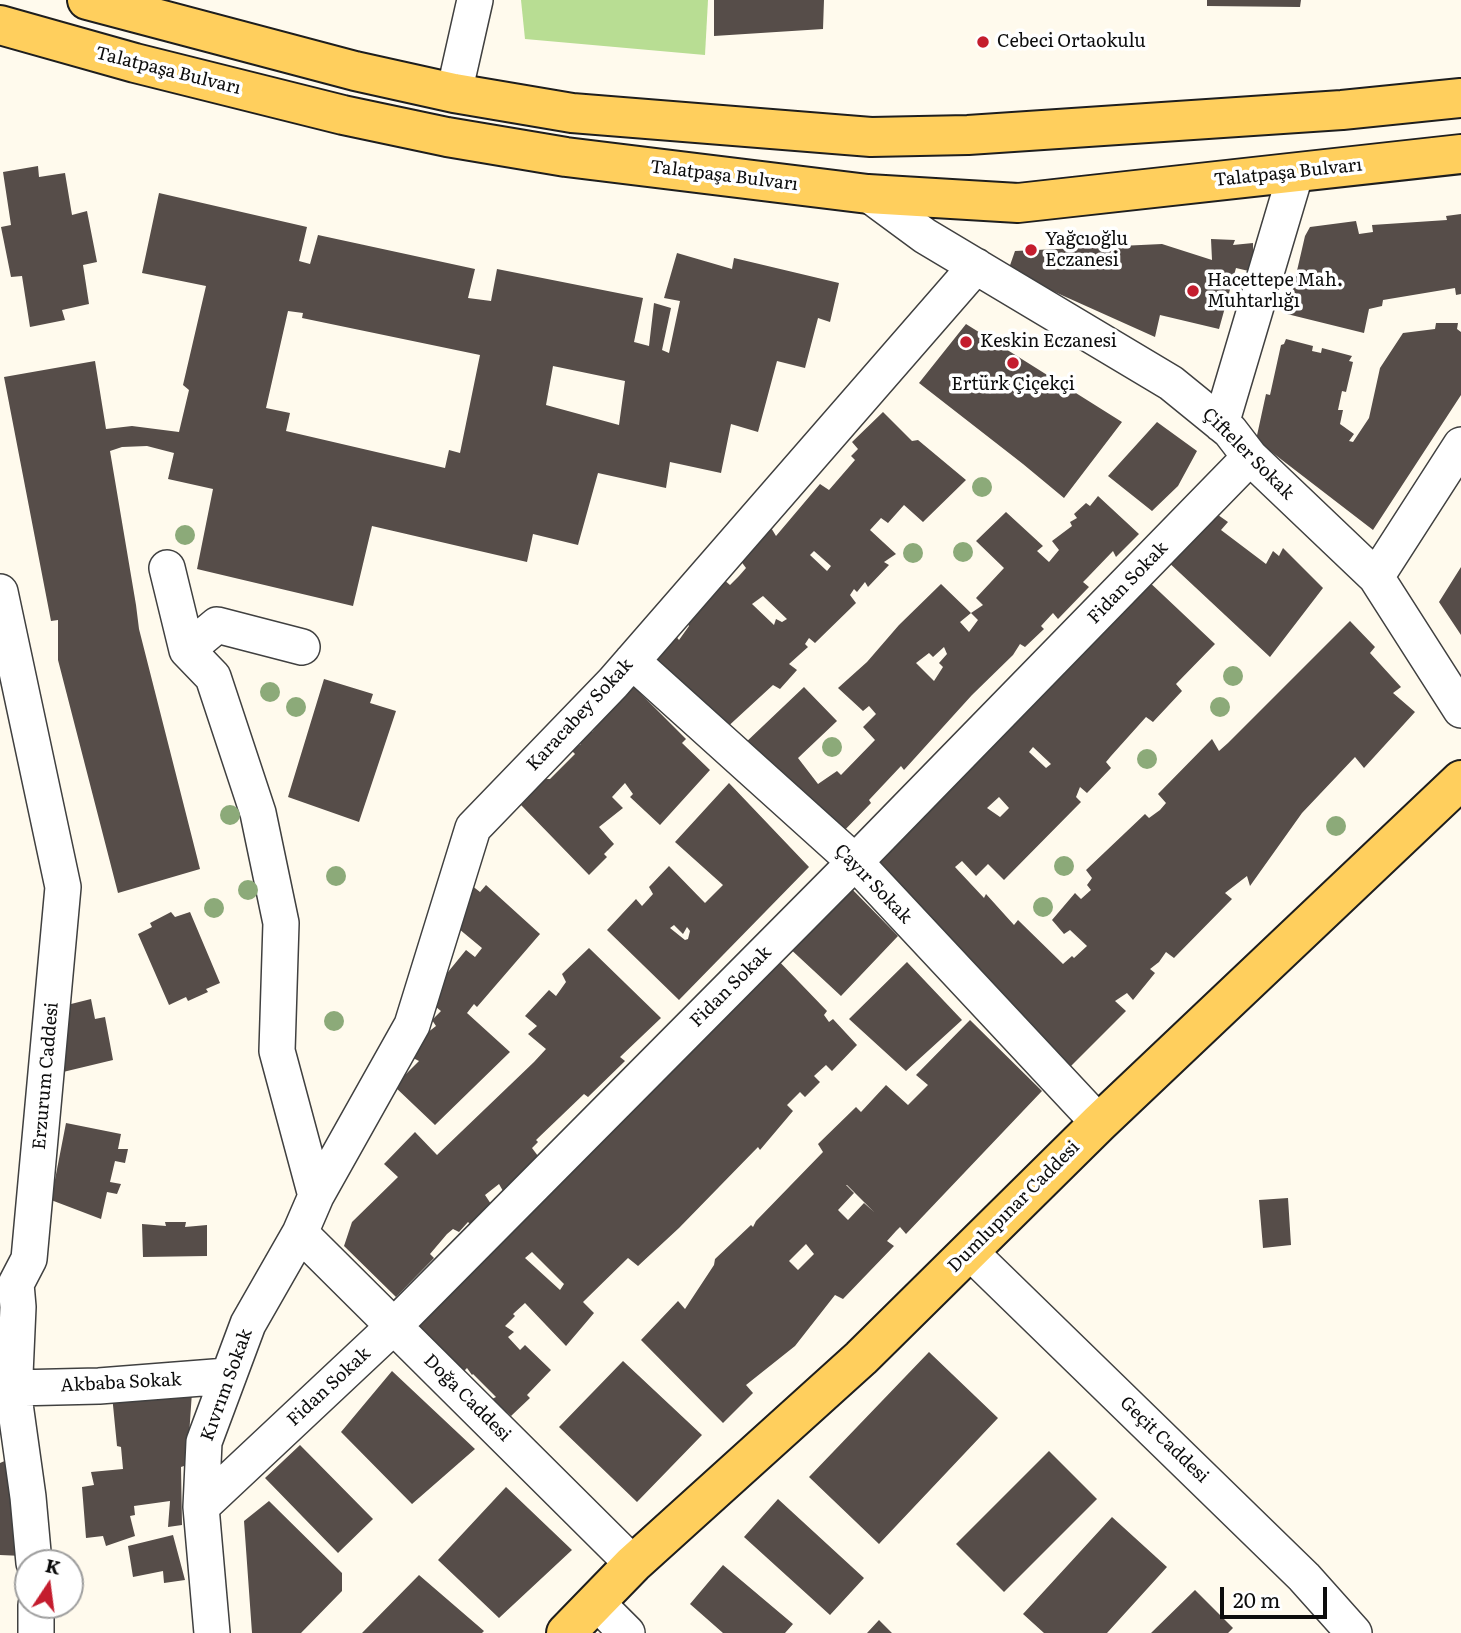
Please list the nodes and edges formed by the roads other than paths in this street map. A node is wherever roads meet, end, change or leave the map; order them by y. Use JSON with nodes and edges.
{"nodes":[{"id":1,"x":87,"y":0,"type":"edge"},
{"id":2,"x":475,"y":0,"type":"edge"},
{"id":3,"x":0,"y":26,"type":"edge"},
{"id":4,"x":454,"y":93,"type":"junction"},
{"id":5,"x":1461,"y":98,"type":"edge"},
{"id":6,"x":1461,"y":154,"type":"edge"},
{"id":7,"x":1296,"y":172,"type":"junction"},
{"id":8,"x":868,"y":194,"type":"junction"},
{"id":9,"x":976,"y":266,"type":"junction"},
{"id":10,"x":1221,"y":424,"type":"junction"},
{"id":11,"x":1461,"y":445,"type":"edge"},
{"id":12,"x":1250,"y":457,"type":"junction"},
{"id":13,"x":167,"y":568,"type":"dead end"},
{"id":14,"x":1376,"y":578,"type":"junction"},
{"id":15,"x":0,"y":592,"type":"edge"},
{"id":16,"x":302,"y":647,"type":"dead end"},
{"id":17,"x":187,"y":650,"type":"junction"},
{"id":18,"x":632,"y":661,"type":"junction"},
{"id":19,"x":1461,"y":710,"type":"edge"},
{"id":20,"x":1461,"y":780,"type":"edge"},
{"id":21,"x":855,"y":862,"type":"junction"},
{"id":22,"x":1099,"y":1123,"type":"junction"},
{"id":23,"x":316,"y":1196,"type":"junction"},
{"id":24,"x":300,"y":1233,"type":"junction"},
{"id":25,"x":970,"y":1251,"type":"junction"},
{"id":26,"x":8,"y":1285,"type":"edge"},
{"id":27,"x":394,"y":1326,"type":"junction"},
{"id":28,"x":227,"y":1376,"type":"junction"},
{"id":29,"x":14,"y":1388,"type":"junction"},
{"id":30,"x":10,"y":1449,"type":"edge"},
{"id":31,"x":201,"y":1507,"type":"junction"},
{"id":32,"x":33,"y":1549,"type":"edge"},
{"id":33,"x":633,"y":1564,"type":"junction"},
{"id":34,"x":596,"y":1602,"type":"junction"},
{"id":35,"x":212,"y":1633,"type":"edge"},
{"id":36,"x":566,"y":1633,"type":"edge"},
{"id":37,"x":627,"y":1633,"type":"edge"},
{"id":38,"x":1354,"y":1633,"type":"edge"}],
"edges":[{"from":1,"to":4,"type":"main road"},
{"from":2,"to":4,"type":"street"},
{"from":3,"to":8,"type":"main road","name":"Talatpaşa Bulvarı"},
{"from":4,"to":5,"type":"main road"},
{"from":6,"to":7,"type":"main road","name":"Talatpaşa Bulvarı"},
{"from":7,"to":8,"type":"main road","name":"Talatpaşa Bulvarı"},
{"from":7,"to":10,"type":"street"},
{"from":8,"to":9,"type":"street","name":"Çifteler Sokak"},
{"from":9,"to":10,"type":"street","name":"Çifteler Sokak"},
{"from":9,"to":18,"type":"street","name":"Karacabey Sokak"},
{"from":10,"to":12,"type":"street","name":"Çifteler Sokak"},
{"from":11,"to":14,"type":"street"},
{"from":12,"to":14,"type":"street","name":"Çifteler Sokak"},
{"from":12,"to":21,"type":"street","name":"Fidan Sokak"},
{"from":13,"to":17,"type":"street"},
{"from":14,"to":19,"type":"street","name":"Çifteler Sokak"},
{"from":15,"to":26,"type":"street","name":"Erzurum Caddesi"},
{"from":16,"to":17,"type":"street"},
{"from":17,"to":23,"type":"street"},
{"from":18,"to":21,"type":"street","name":"Çayır Sokak"},
{"from":18,"to":23,"type":"street","name":"Karacabey Sokak"},
{"from":20,"to":22,"type":"main road","name":"Dumlupınar Caddesi"},
{"from":21,"to":22,"type":"street","name":"Çayır Sokak"},
{"from":21,"to":27,"type":"street","name":"Fidan Sokak"},
{"from":22,"to":25,"type":"main road","name":"Dumlupınar Caddesi"},
{"from":23,"to":24,"type":"street","name":"Karacabey Sokak"},
{"from":24,"to":27,"type":"street","name":"Doğa Caddesi"},
{"from":24,"to":28,"type":"street","name":"Kıvrım Sokak"},
{"from":25,"to":33,"type":"main road","name":"Dumlupınar Caddesi"},
{"from":25,"to":38,"type":"street","name":"Geçit Caddesi"},
{"from":26,"to":29,"type":"street","name":"Erzurum Caddesi"},
{"from":27,"to":31,"type":"street","name":"Fidan Sokak"},
{"from":27,"to":33,"type":"street","name":"Doğa Caddesi"},
{"from":28,"to":29,"type":"street","name":"Akbaba Sokak"},
{"from":28,"to":31,"type":"street","name":"Kıvrım Sokak"},
{"from":29,"to":30,"type":"street","name":"Erzurum Caddesi"},
{"from":30,"to":32,"type":"street","name":"Erzurum Caddesi"},
{"from":31,"to":35,"type":"street","name":"Kıvrım Sokak"},
{"from":33,"to":34,"type":"main road","name":"Dumlupınar Caddesi"},
{"from":34,"to":36,"type":"main road","name":"Dumlupınar Caddesi"},
{"from":34,"to":37,"type":"street"}]}
